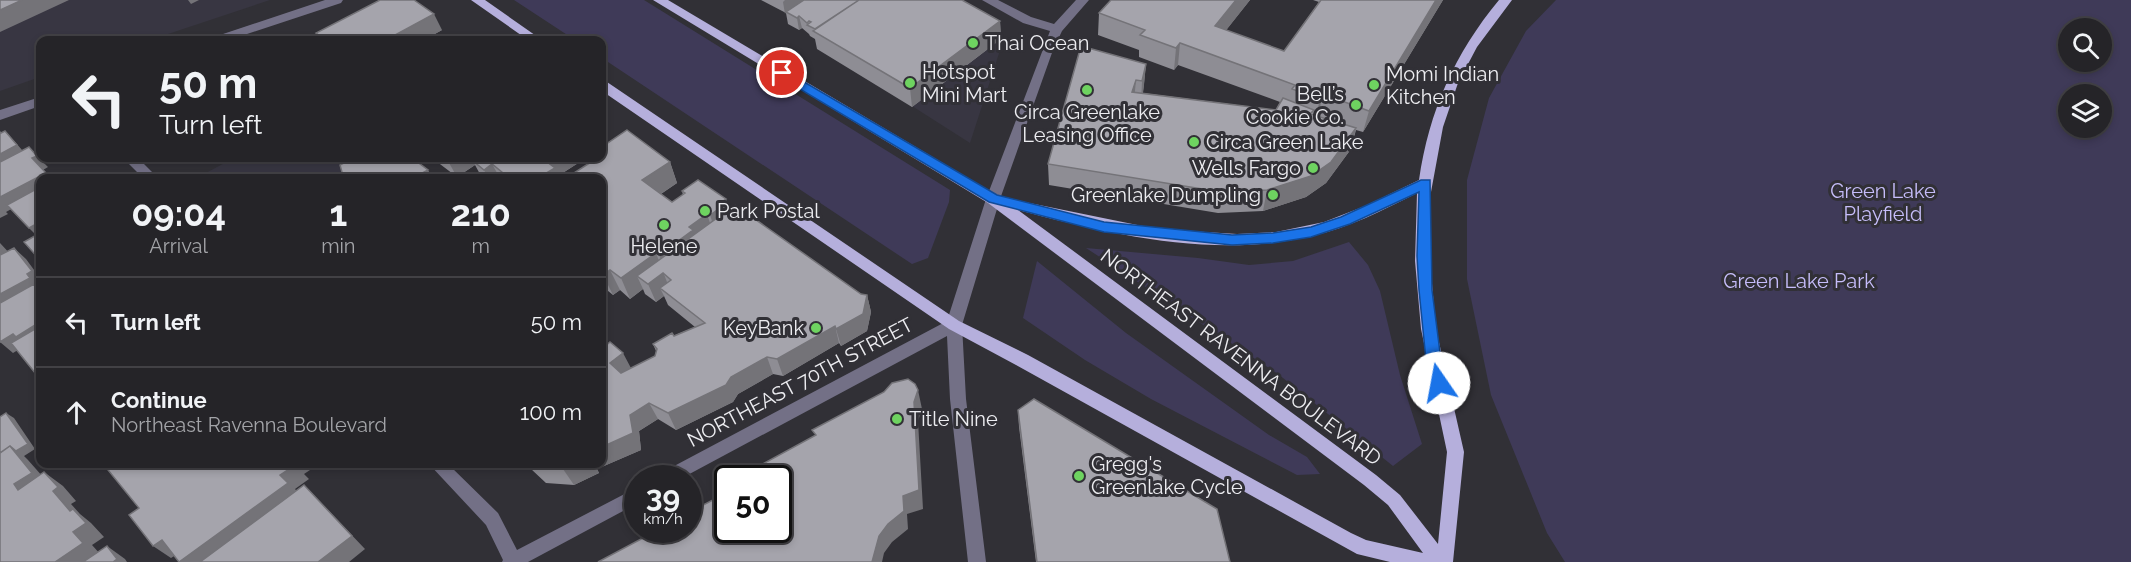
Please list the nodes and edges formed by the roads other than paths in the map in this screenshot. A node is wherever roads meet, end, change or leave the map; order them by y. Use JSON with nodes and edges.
{"nodes":[{"id":1,"x":337,"y":0,"type":"edge"},
{"id":2,"x":477,"y":0,"type":"edge"},
{"id":3,"x":659,"y":0,"type":"edge"},
{"id":4,"x":988,"y":0,"type":"edge"},
{"id":5,"x":1083,"y":0,"type":"edge"},
{"id":6,"x":1506,"y":0,"type":"edge"},
{"id":7,"x":1057,"y":29,"type":"junction"},
{"id":8,"x":230,"y":36,"type":"edge"},
{"id":9,"x":530,"y":36,"type":"edge"},
{"id":10,"x":606,"y":88,"type":"edge"},
{"id":11,"x":36,"y":102,"type":"edge"},
{"id":12,"x":0,"y":115,"type":"edge"},
{"id":13,"x":134,"y":162,"type":"edge"},
{"id":14,"x":147,"y":174,"type":"edge"},
{"id":15,"x":1425,"y":183,"type":"junction"},
{"id":16,"x":993,"y":199,"type":"junction"},
{"id":17,"x":954,"y":325,"type":"junction"},
{"id":18,"x":691,"y":465,"type":"edge"},
{"id":19,"x":440,"y":468,"type":"edge"},
{"id":20,"x":624,"y":502,"type":"edge"},
{"id":21,"x":512,"y":562,"type":"edge"},
{"id":22,"x":977,"y":562,"type":"edge"},
{"id":23,"x":1428,"y":562,"type":"edge"},
{"id":24,"x":1443,"y":562,"type":"edge"}],
"edges":[{"from":1,"to":8,"type":"street"},
{"from":2,"to":9,"type":"main road"},
{"from":3,"to":16,"type":"main road","name":"NORTHEAST RAVENNA BOULEVARD"},
{"from":4,"to":7,"type":"street"},
{"from":5,"to":7,"type":"street"},
{"from":6,"to":15,"type":"main road"},
{"from":7,"to":16,"type":"street"},
{"from":10,"to":17,"type":"main road"},
{"from":11,"to":12,"type":"street"},
{"from":13,"to":14,"type":"street"},
{"from":15,"to":16,"type":"main road"},
{"from":15,"to":24,"type":"main road"},
{"from":16,"to":17,"type":"street"},
{"from":16,"to":24,"type":"main road","name":"NORTHEAST RAVENNA BOULEVARD"},
{"from":17,"to":18,"type":"street","name":"NORTHEAST 70TH STREET"},
{"from":17,"to":22,"type":"street"},
{"from":17,"to":23,"type":"main road"},
{"from":19,"to":21,"type":"street"},
{"from":20,"to":21,"type":"street"}]}
